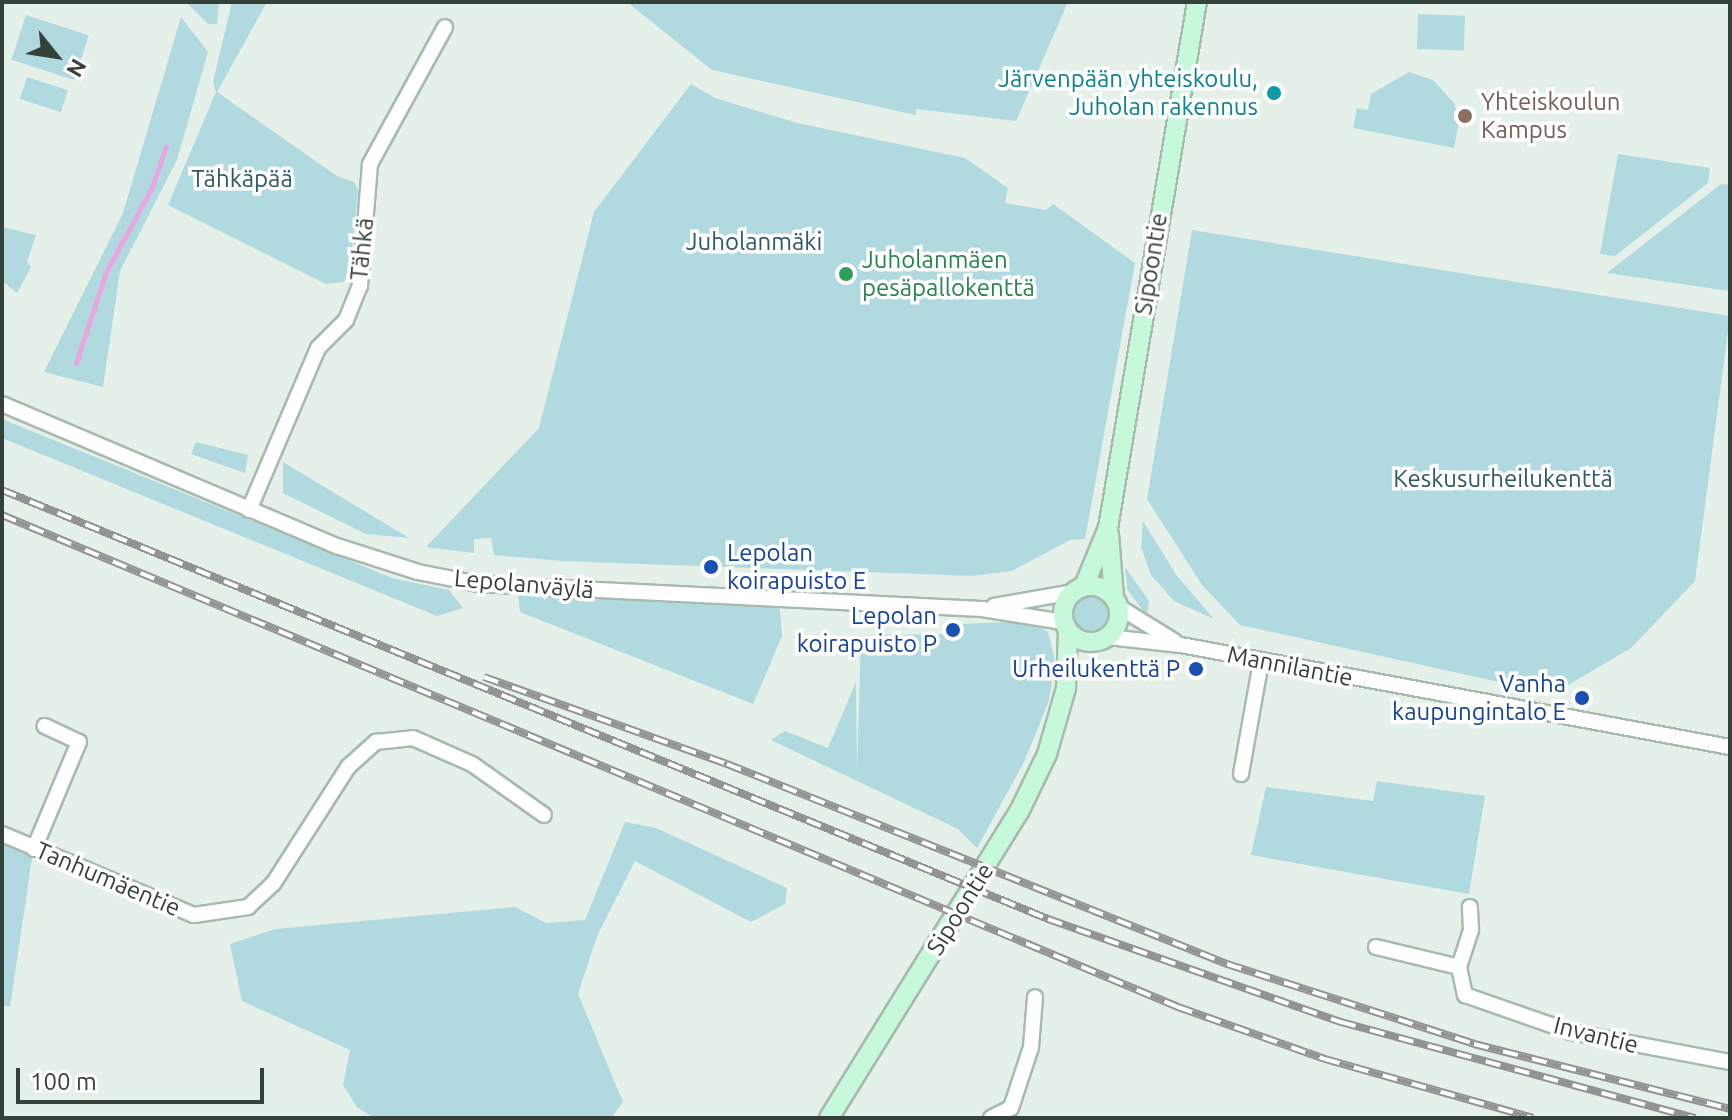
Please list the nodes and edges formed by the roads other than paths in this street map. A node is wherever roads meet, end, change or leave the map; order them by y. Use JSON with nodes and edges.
{"nodes":[{"id":1,"x":1197,"y":2,"type":"edge"},
{"id":2,"x":445,"y":27,"type":"dead end"},
{"id":3,"x":2,"y":404,"type":"edge"},
{"id":4,"x":249,"y":510,"type":"junction"},
{"id":5,"x":1108,"y":528,"type":"junction"},
{"id":6,"x":1079,"y":589,"type":"junction"},
{"id":7,"x":1116,"y":602,"type":"junction"},
{"id":8,"x":982,"y":609,"type":"junction"},
{"id":9,"x":1066,"y":627,"type":"junction"},
{"id":10,"x":1103,"y":640,"type":"junction"},
{"id":11,"x":1181,"y":645,"type":"junction"},
{"id":12,"x":1261,"y":662,"type":"junction"},
{"id":13,"x":1066,"y":688,"type":"junction"},
{"id":14,"x":45,"y":726,"type":"dead end"},
{"id":15,"x":1730,"y":747,"type":"edge"},
{"id":16,"x":1241,"y":774,"type":"dead end"},
{"id":17,"x":544,"y":815,"type":"dead end"},
{"id":18,"x":2,"y":834,"type":"edge"},
{"id":19,"x":34,"y":849,"type":"junction"},
{"id":20,"x":1470,"y":907,"type":"dead end"},
{"id":21,"x":1376,"y":947,"type":"dead end"},
{"id":22,"x":1459,"y":967,"type":"junction"},
{"id":23,"x":1035,"y":997,"type":"dead end"},
{"id":24,"x":1730,"y":1062,"type":"edge"},
{"id":25,"x":829,"y":1118,"type":"edge"},
{"id":26,"x":991,"y":1118,"type":"edge"}],
"edges":[{"from":1,"to":5,"type":"street","name":"Sipoontie"},
{"from":2,"to":4,"type":"street","name":"Tähkä"},
{"from":3,"to":4,"type":"street","name":"Lepolanväylä"},
{"from":4,"to":8,"type":"street","name":"Lepolanväylä"},
{"from":5,"to":6,"type":"street","name":"Sipoontie"},
{"from":5,"to":7,"type":"street","name":"Sipoontie"},
{"from":6,"to":7,"type":"street"},
{"from":6,"to":8,"type":"street","name":"Lepolanväylä"},
{"from":6,"to":9,"type":"street"},
{"from":7,"to":10,"type":"street"},
{"from":7,"to":11,"type":"street","name":"Mannilantie"},
{"from":8,"to":9,"type":"street","name":"Lepolanväylä"},
{"from":9,"to":10,"type":"street"},
{"from":9,"to":13,"type":"street","name":"Sipoontie"},
{"from":10,"to":11,"type":"street","name":"Mannilantie"},
{"from":10,"to":13,"type":"street","name":"Sipoontie"},
{"from":11,"to":12,"type":"street","name":"Mannilantie"},
{"from":12,"to":15,"type":"street","name":"Mannilantie"},
{"from":12,"to":16,"type":"street"},
{"from":13,"to":25,"type":"street","name":"Sipoontie"},
{"from":14,"to":19,"type":"street"},
{"from":17,"to":19,"type":"street","name":"Tanhumäentie"},
{"from":18,"to":19,"type":"street","name":"Tanhumäentie"},
{"from":20,"to":22,"type":"street"},
{"from":21,"to":22,"type":"street"},
{"from":22,"to":24,"type":"street","name":"Invantie"},
{"from":23,"to":26,"type":"street"}]}
